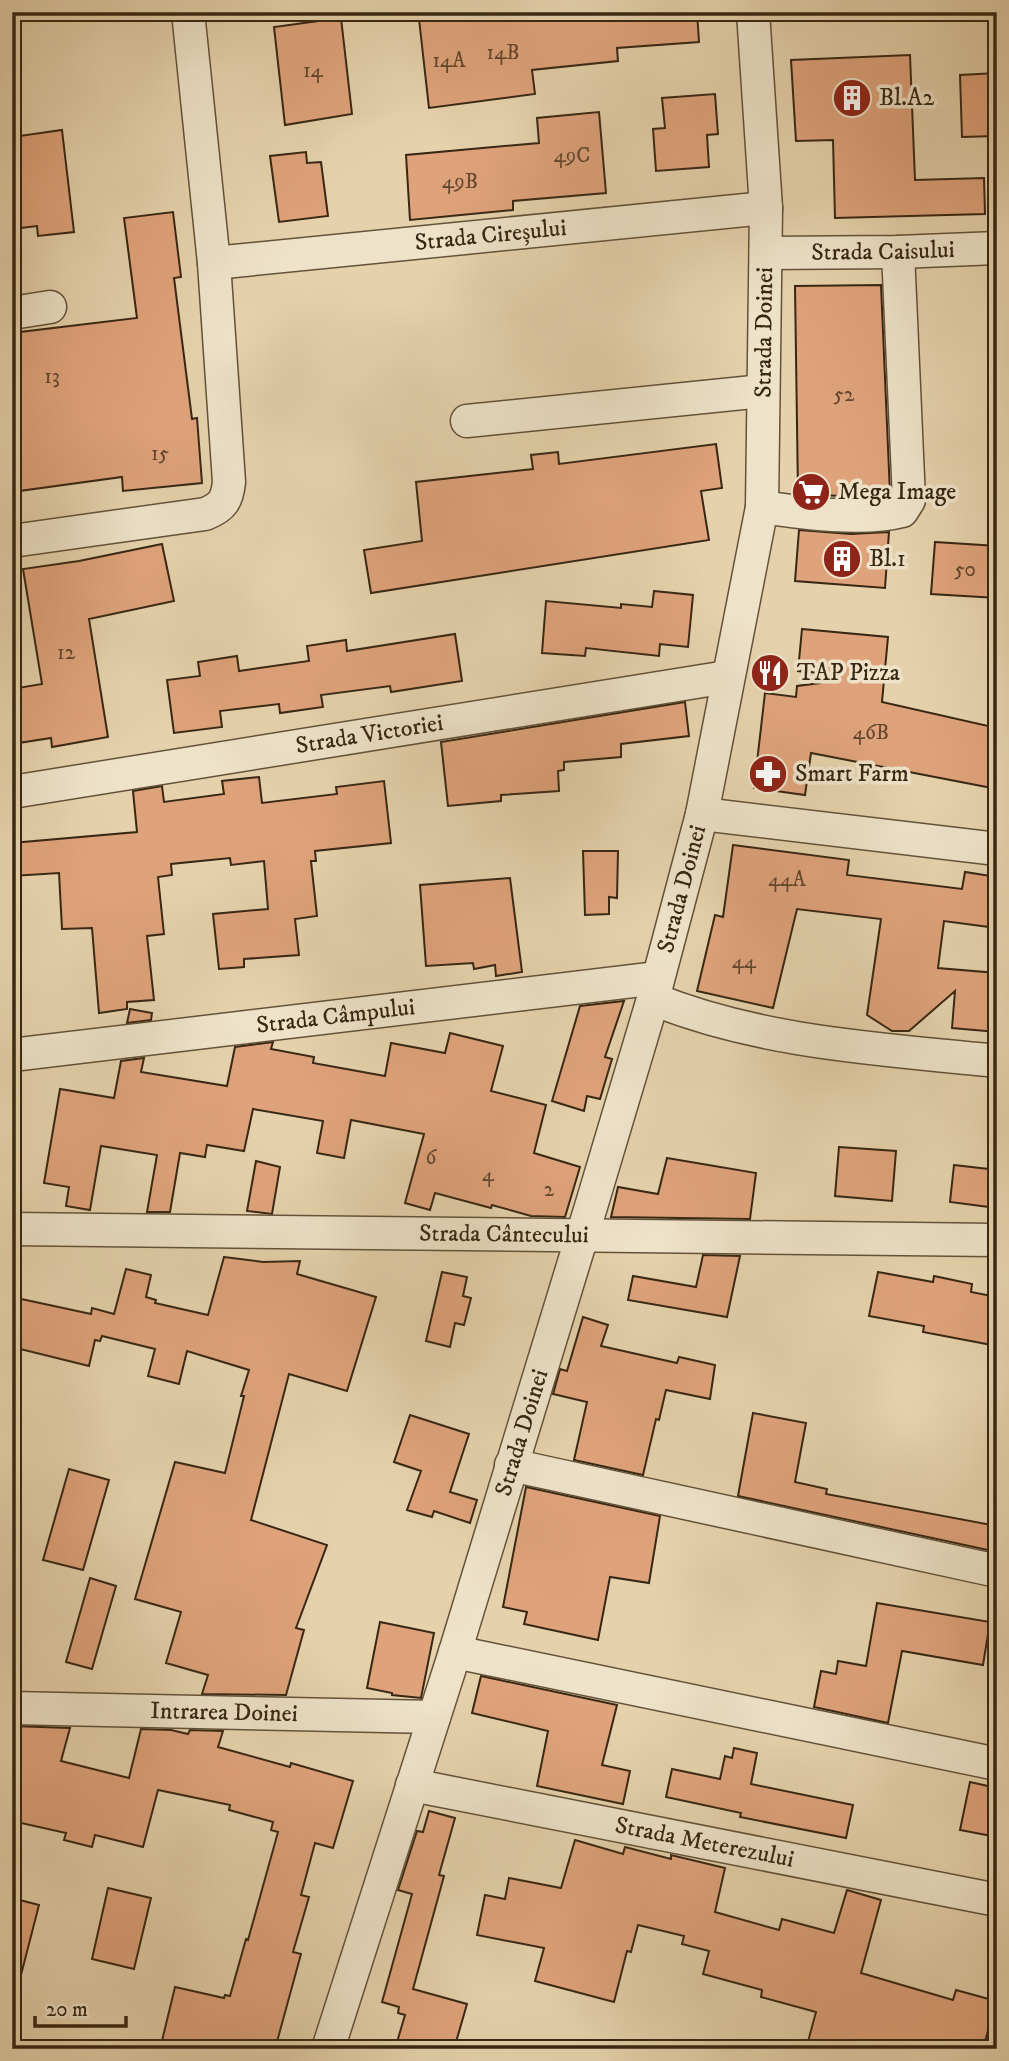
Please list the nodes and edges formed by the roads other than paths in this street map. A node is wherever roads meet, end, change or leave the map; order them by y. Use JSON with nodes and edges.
{"nodes":[{"id":1,"x":188,"y":12,"type":"edge"},
{"id":2,"x":753,"y":12,"type":"edge"},
{"id":3,"x":766,"y":208,"type":"junction"},
{"id":4,"x":997,"y":248,"type":"edge"},
{"id":5,"x":898,"y":252,"type":"junction"},
{"id":6,"x":766,"y":253,"type":"junction"},
{"id":7,"x":214,"y":263,"type":"junction"},
{"id":8,"x":50,"y":307,"type":"dead end"},
{"id":9,"x":12,"y":313,"type":"edge"},
{"id":10,"x":763,"y":391,"type":"junction"},
{"id":11,"x":467,"y":421,"type":"dead end"},
{"id":12,"x":762,"y":508,"type":"junction"},
{"id":13,"x":12,"y":541,"type":"edge"},
{"id":14,"x":727,"y":677,"type":"junction"},
{"id":15,"x":12,"y":792,"type":"edge"},
{"id":16,"x":702,"y":814,"type":"junction"},
{"id":17,"x":997,"y":849,"type":"edge"},
{"id":18,"x":655,"y":989,"type":"junction"},
{"id":19,"x":12,"y":1055,"type":"edge"},
{"id":20,"x":997,"y":1061,"type":"edge"},
{"id":21,"x":12,"y":1229,"type":"edge"},
{"id":22,"x":582,"y":1236,"type":"junction"},
{"id":23,"x":997,"y":1240,"type":"edge"},
{"id":24,"x":511,"y":1465,"type":"junction"},
{"id":25,"x":997,"y":1571,"type":"edge"},
{"id":26,"x":455,"y":1652,"type":"junction"},
{"id":27,"x":12,"y":1707,"type":"edge"},
{"id":28,"x":434,"y":1717,"type":"junction"},
{"id":29,"x":997,"y":1765,"type":"edge"},
{"id":30,"x":412,"y":1786,"type":"junction"},
{"id":31,"x":997,"y":1900,"type":"edge"},
{"id":32,"x":328,"y":2049,"type":"edge"}],
"edges":[{"from":1,"to":7,"type":"street"},
{"from":2,"to":3,"type":"street","name":"Strada Doinei"},
{"from":3,"to":6,"type":"street","name":"Strada Doinei"},
{"from":3,"to":7,"type":"street","name":"Strada Cireșului"},
{"from":4,"to":5,"type":"street","name":"Strada Caisului"},
{"from":5,"to":6,"type":"street","name":"Strada Caisului"},
{"from":5,"to":12,"type":"street"},
{"from":6,"to":10,"type":"street","name":"Strada Doinei"},
{"from":7,"to":13,"type":"street"},
{"from":8,"to":9,"type":"street"},
{"from":10,"to":11,"type":"street"},
{"from":10,"to":12,"type":"street","name":"Strada Doinei"},
{"from":12,"to":14,"type":"street","name":"Strada Doinei"},
{"from":14,"to":15,"type":"street","name":"Strada Victoriei"},
{"from":14,"to":16,"type":"street","name":"Strada Doinei"},
{"from":16,"to":17,"type":"street","name":"Strada Doinei"},
{"from":16,"to":18,"type":"street","name":"Strada Doinei"},
{"from":18,"to":19,"type":"street","name":"Strada Câmpului"},
{"from":18,"to":20,"type":"street"},
{"from":18,"to":22,"type":"street","name":"Strada Doinei"},
{"from":21,"to":22,"type":"street","name":"Strada Cântecului"},
{"from":22,"to":23,"type":"street","name":"Strada Cântecului"},
{"from":22,"to":24,"type":"street","name":"Strada Doinei"},
{"from":24,"to":25,"type":"street"},
{"from":24,"to":26,"type":"street","name":"Strada Doinei"},
{"from":26,"to":28,"type":"street","name":"Strada Doinei"},
{"from":26,"to":29,"type":"street"},
{"from":27,"to":28,"type":"street","name":"Intrarea Doinei"},
{"from":28,"to":30,"type":"street","name":"Strada Doinei"},
{"from":30,"to":31,"type":"street","name":"Strada Meterezului"},
{"from":30,"to":32,"type":"street","name":"Strada Doinei"}]}
